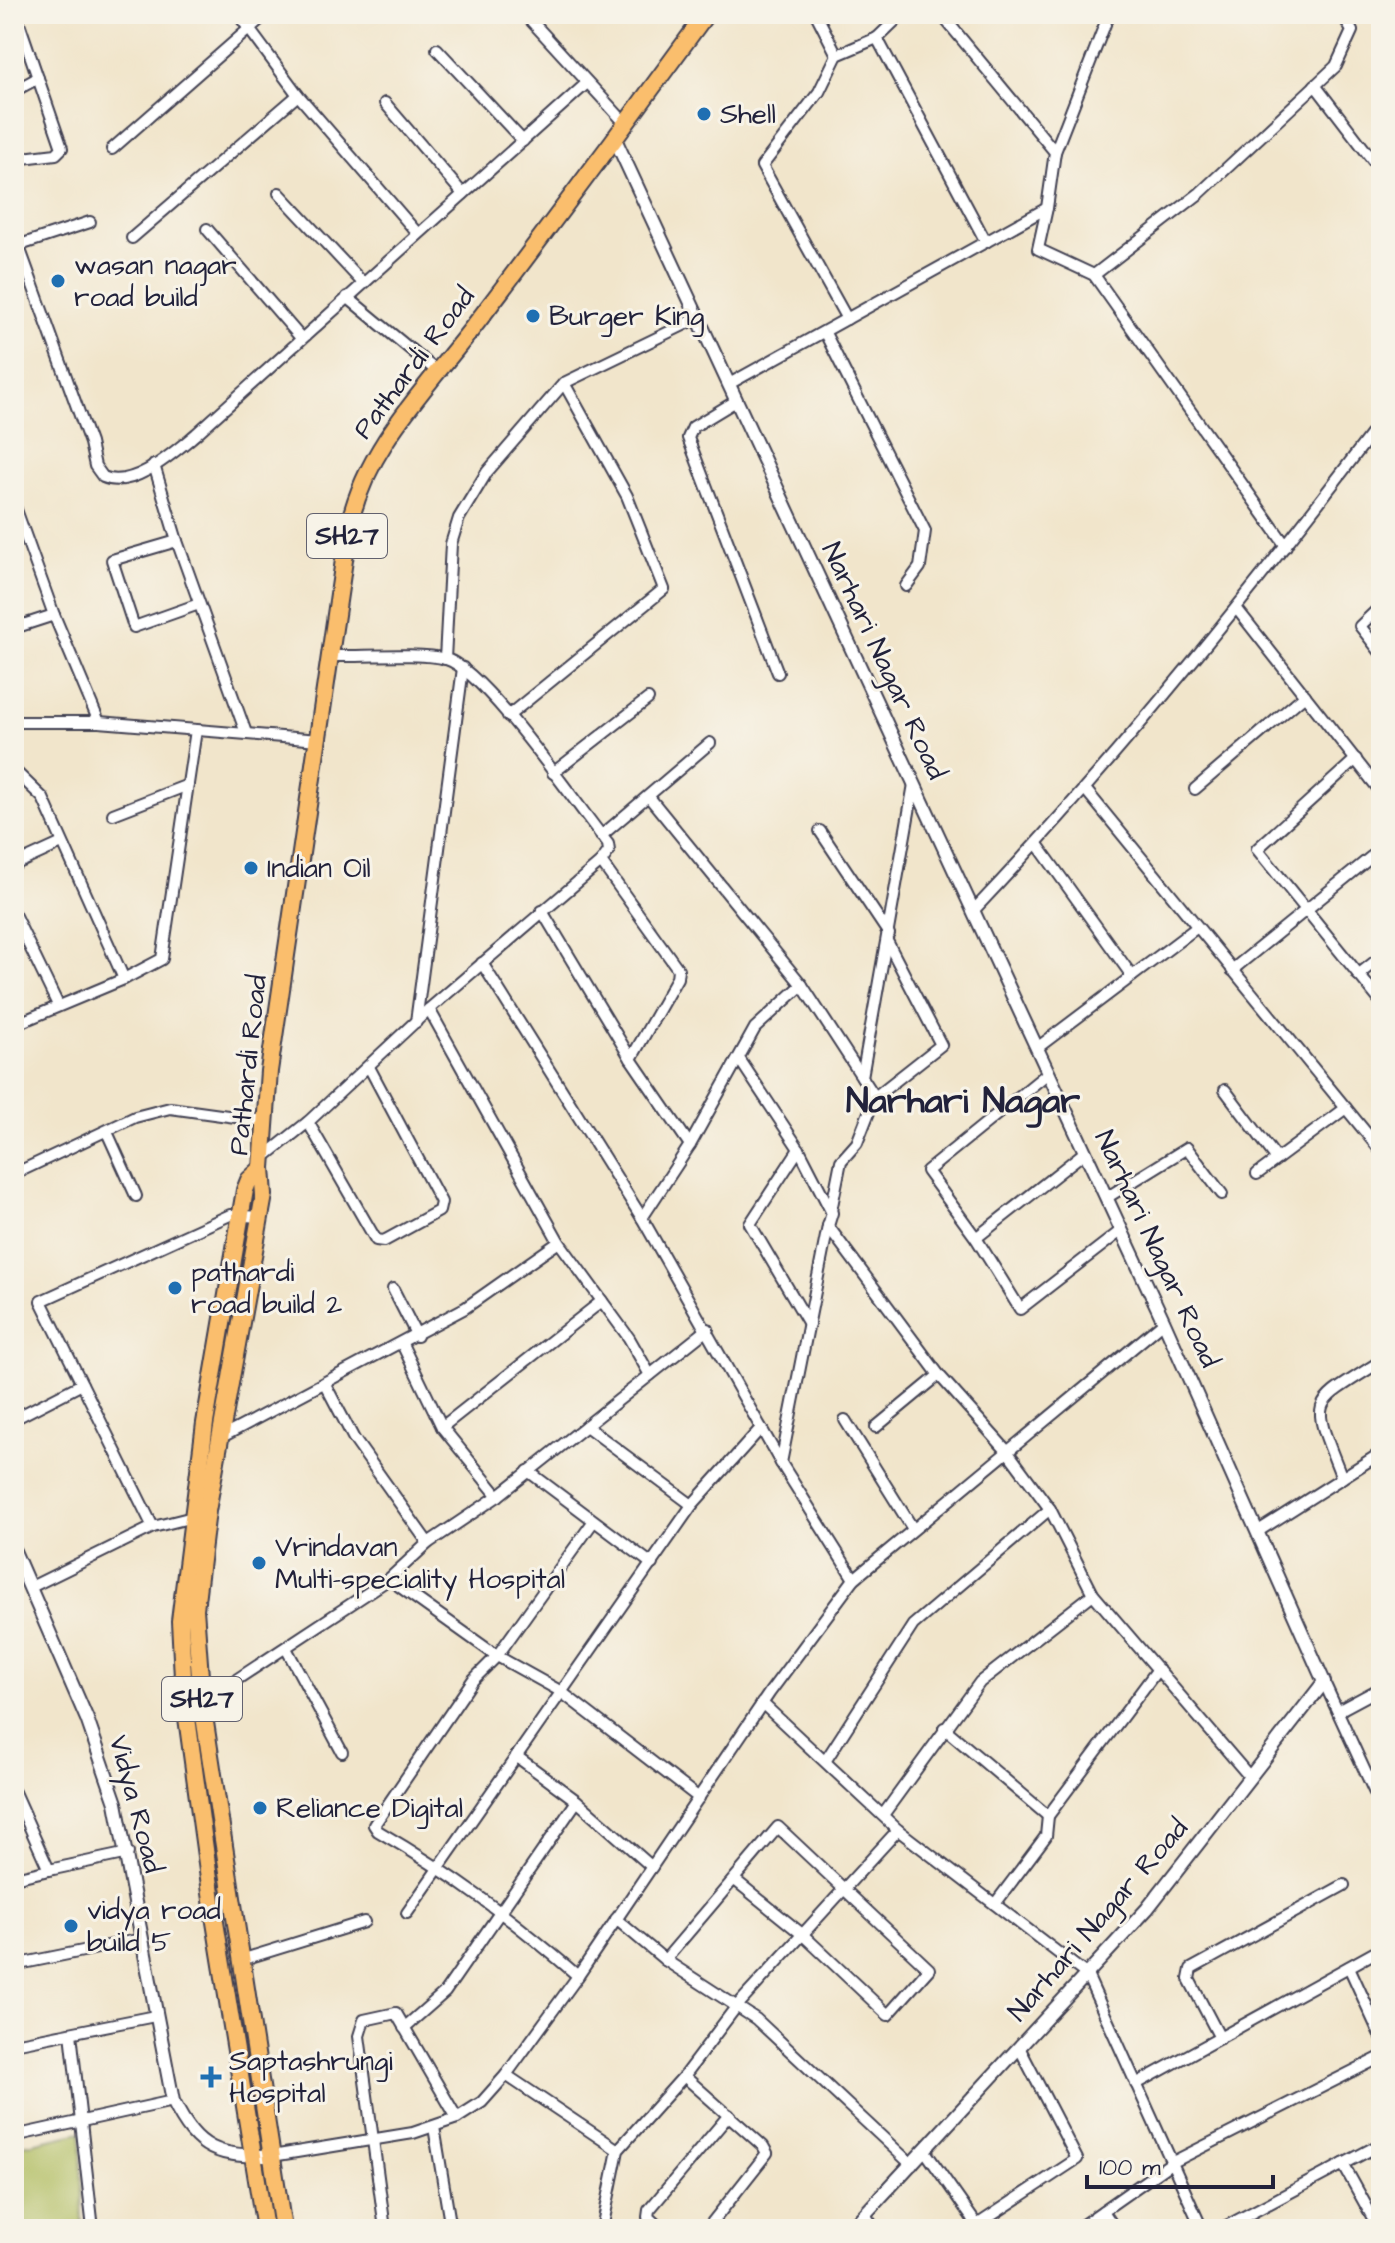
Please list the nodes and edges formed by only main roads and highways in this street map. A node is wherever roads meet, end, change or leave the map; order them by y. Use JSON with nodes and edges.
{"nodes":[{"id":1,"x":706,"y":14,"type":"edge"},
{"id":2,"x":262,"y":1163,"type":"junction"},
{"id":3,"x":199,"y":1516,"type":"junction"},
{"id":4,"x":194,"y":1706,"type":"junction"},
{"id":5,"x":265,"y":2229,"type":"edge"},
{"id":6,"x":283,"y":2229,"type":"edge"}],
"edges":[{"from":1,"to":2,"type":"main road","name":"Pathardi Road","number":"SH27"},
{"from":2,"to":3,"type":"main road","name":"Pathardi Road","number":"SH27"},
{"from":2,"to":3,"type":"main road"},
{"from":3,"to":4,"type":"main road","name":"Pathardi Road","number":"SH27"},
{"from":4,"to":5,"type":"main road"},
{"from":4,"to":6,"type":"main road","name":"Pathardi Road","number":"SH27"}]}
